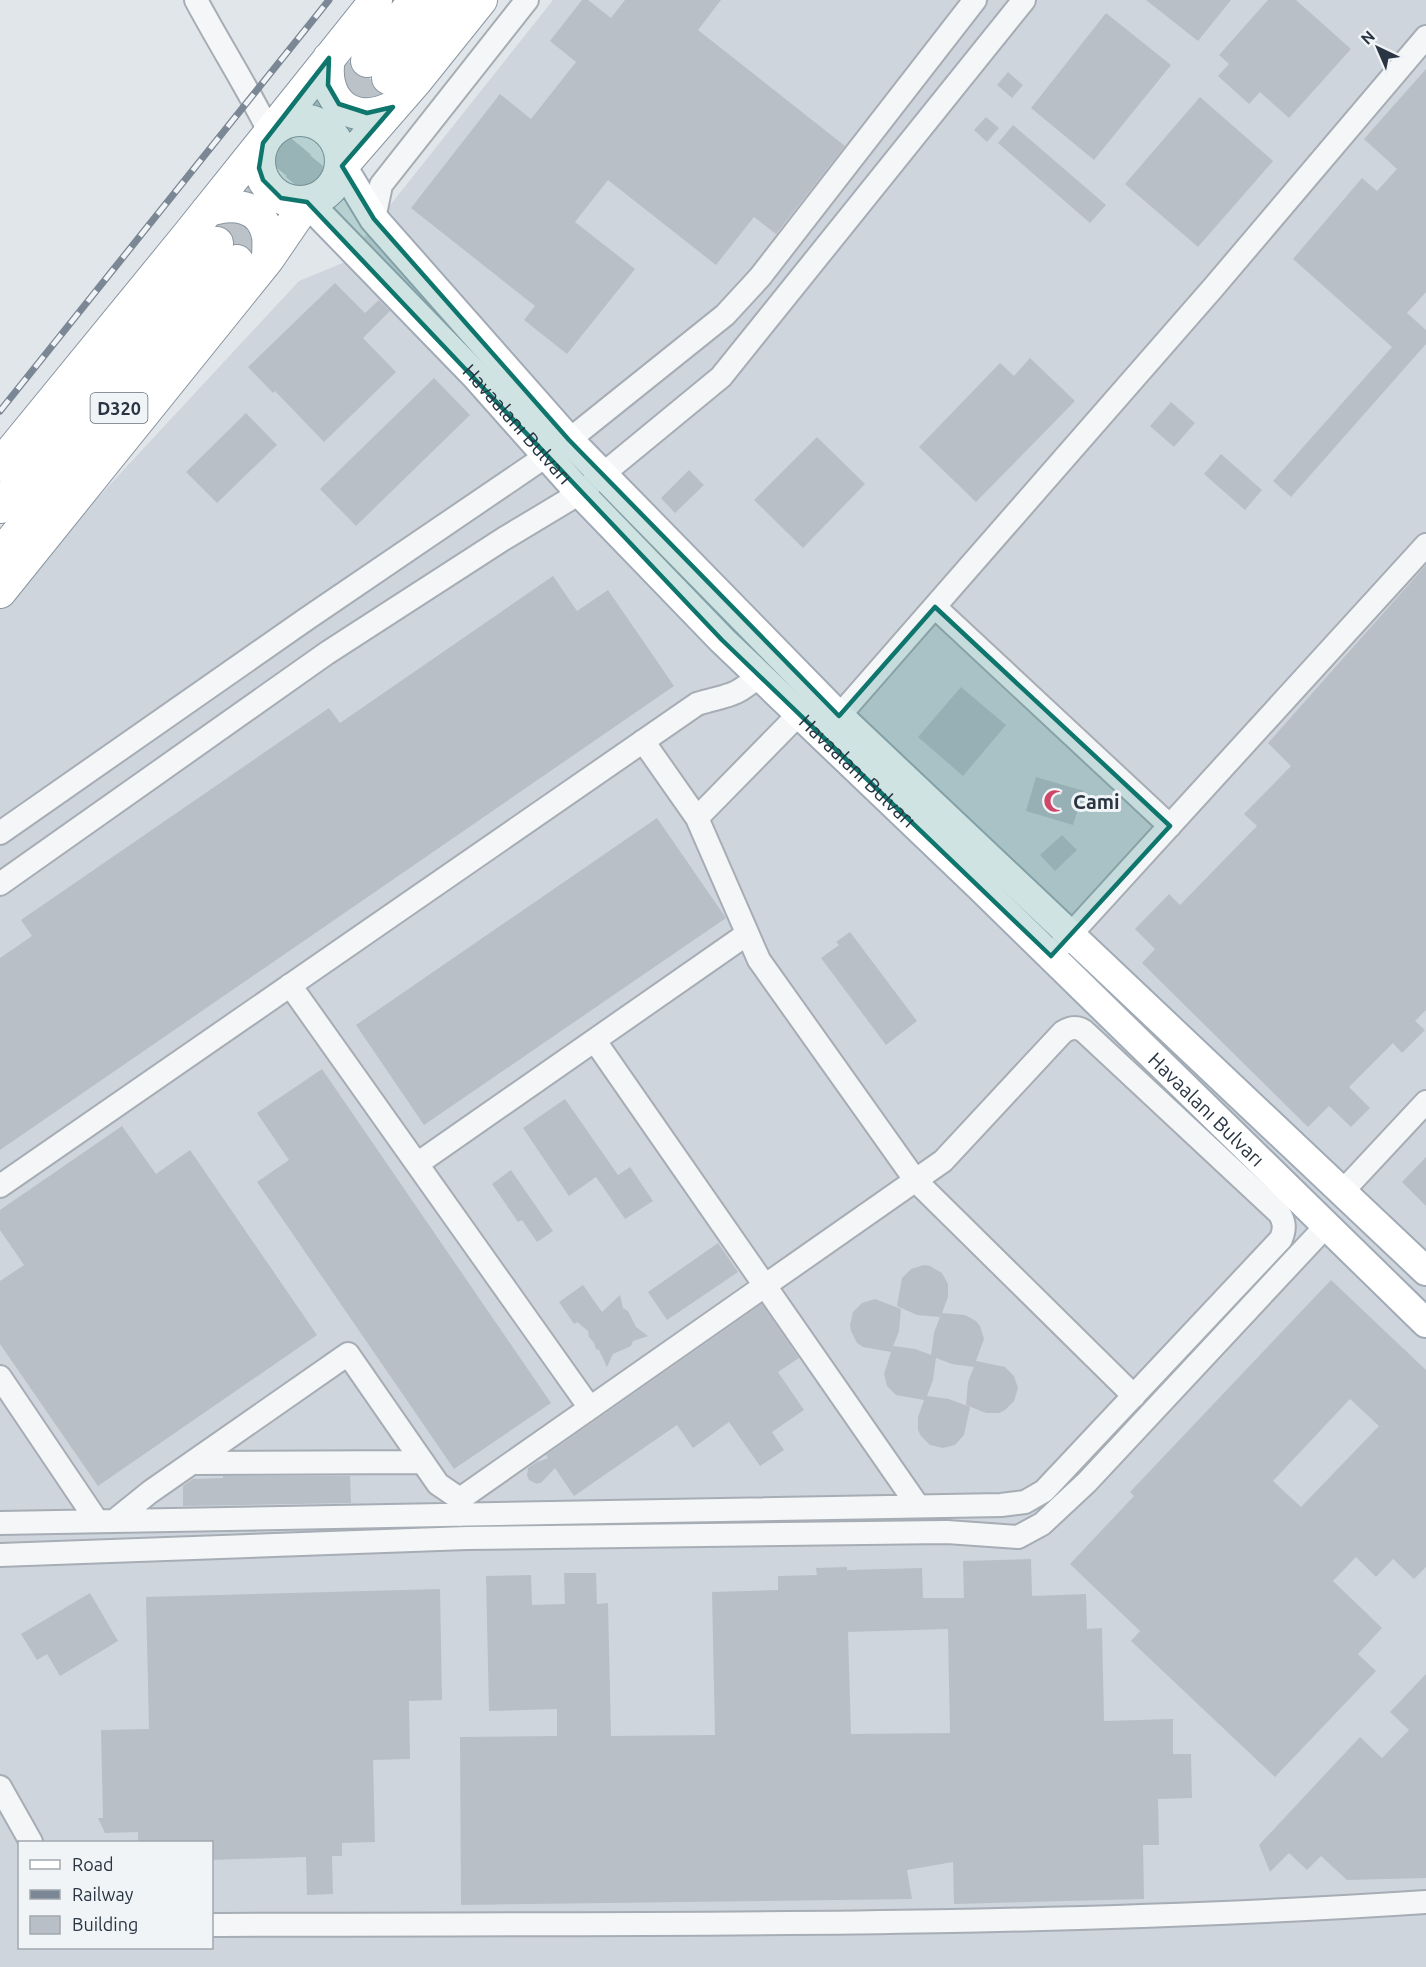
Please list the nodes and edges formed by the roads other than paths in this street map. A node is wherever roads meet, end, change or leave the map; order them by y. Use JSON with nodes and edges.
{"nodes":[{"id":1,"x":196,"y":0,"type":"edge"},
{"id":2,"x":376,"y":0,"type":"edge"},
{"id":3,"x":415,"y":0,"type":"edge"},
{"id":4,"x":451,"y":0,"type":"edge"},
{"id":5,"x":481,"y":0,"type":"edge"},
{"id":6,"x":527,"y":0,"type":"edge"},
{"id":7,"x":975,"y":0,"type":"edge"},
{"id":8,"x":1024,"y":0,"type":"edge"},
{"id":9,"x":1426,"y":37,"type":"edge"},
{"id":10,"x":329,"y":58,"type":"junction"},
{"id":11,"x":383,"y":82,"type":"junction"},
{"id":12,"x":270,"y":133,"type":"junction"},
{"id":13,"x":342,"y":166,"type":"junction"},
{"id":14,"x":307,"y":202,"type":"junction"},
{"id":15,"x":207,"y":211,"type":"junction"},
{"id":16,"x":374,"y":219,"type":"junction"},
{"id":17,"x":268,"y":259,"type":"junction"},
{"id":18,"x":570,"y":440,"type":"junction"},
{"id":19,"x":546,"y":456,"type":"junction"},
{"id":20,"x":0,"y":465,"type":"edge"},
{"id":21,"x":603,"y":474,"type":"junction"},
{"id":22,"x":580,"y":494,"type":"junction"},
{"id":23,"x":0,"y":507,"type":"edge"},
{"id":24,"x":1426,"y":544,"type":"edge"},
{"id":25,"x":0,"y":555,"type":"edge"},
{"id":26,"x":0,"y":592,"type":"edge"},
{"id":27,"x":935,"y":607,"type":"junction"},
{"id":28,"x":779,"y":654,"type":"junction"},
{"id":29,"x":758,"y":676,"type":"junction"},
{"id":30,"x":818,"y":694,"type":"junction"},
{"id":31,"x":798,"y":715,"type":"junction"},
{"id":32,"x":829,"y":725,"type":"junction"},
{"id":33,"x":643,"y":741,"type":"junction"},
{"id":34,"x":697,"y":818,"type":"junction"},
{"id":35,"x":1170,"y":826,"type":"junction"},
{"id":36,"x":0,"y":833,"type":"edge"},
{"id":37,"x":0,"y":884,"type":"edge"},
{"id":38,"x":747,"y":934,"type":"junction"},
{"id":39,"x":1071,"y":936,"type":"junction"},
{"id":40,"x":1051,"y":956,"type":"junction"},
{"id":41,"x":290,"y":985,"type":"junction"},
{"id":42,"x":595,"y":1041,"type":"junction"},
{"id":43,"x":1426,"y":1102,"type":"edge"},
{"id":44,"x":417,"y":1164,"type":"junction"},
{"id":45,"x":916,"y":1181,"type":"junction"},
{"id":46,"x":0,"y":1186,"type":"edge"},
{"id":47,"x":1342,"y":1191,"type":"junction"},
{"id":48,"x":1326,"y":1226,"type":"junction"},
{"id":49,"x":1426,"y":1271,"type":"edge"},
{"id":50,"x":765,"y":1286,"type":"junction"},
{"id":51,"x":1426,"y":1323,"type":"edge"},
{"id":52,"x":0,"y":1377,"type":"edge"},
{"id":53,"x":1134,"y":1396,"type":"junction"},
{"id":54,"x":590,"y":1408,"type":"junction"},
{"id":55,"x":192,"y":1462,"type":"junction"},
{"id":56,"x":423,"y":1462,"type":"junction"},
{"id":57,"x":918,"y":1506,"type":"junction"},
{"id":58,"x":460,"y":1507,"type":"junction"},
{"id":59,"x":106,"y":1521,"type":"junction"},
{"id":60,"x":0,"y":1523,"type":"edge"},
{"id":61,"x":0,"y":1555,"type":"edge"},
{"id":62,"x":0,"y":1787,"type":"edge"},
{"id":63,"x":30,"y":1841,"type":"edge"},
{"id":64,"x":1426,"y":1902,"type":"edge"},
{"id":65,"x":213,"y":1925,"type":"edge"}],
"edges":[{"from":1,"to":12,"type":"street"},
{"from":2,"to":10,"type":"highway"},
{"from":3,"to":11,"type":"highway"},
{"from":4,"to":11,"type":"highway"},
{"from":5,"to":11,"type":"highway"},
{"from":6,"to":16,"type":"street"},
{"from":7,"to":18,"type":"street"},
{"from":8,"to":21,"type":"street"},
{"from":9,"to":27,"type":"street"},
{"from":10,"to":11,"type":"highway"},
{"from":10,"to":12,"type":"highway"},
{"from":11,"to":13,"type":"highway"},
{"from":12,"to":13,"type":"highway"},
{"from":12,"to":14,"type":"highway"},
{"from":12,"to":15,"type":"highway"},
{"from":13,"to":14,"type":"highway"},
{"from":13,"to":16,"type":"main road","name":"Havaalanı Bulvarı"},
{"from":14,"to":17,"type":"highway"},
{"from":14,"to":19,"type":"main road","name":"Havaalanı Bulvarı"},
{"from":15,"to":17,"type":"highway"},
{"from":15,"to":20,"type":"highway"},
{"from":16,"to":18,"type":"main road","name":"Havaalanı Bulvarı"},
{"from":17,"to":26,"type":"highway"},
{"from":18,"to":19,"type":"main road"},
{"from":18,"to":21,"type":"main road","name":"Havaalanı Bulvarı"},
{"from":19,"to":22,"type":"main road","name":"Havaalanı Bulvarı"},
{"from":19,"to":36,"type":"street"},
{"from":21,"to":22,"type":"street"},
{"from":21,"to":28,"type":"main road","name":"Havaalanı Bulvarı"},
{"from":22,"to":29,"type":"main road","name":"Havaalanı Bulvarı"},
{"from":22,"to":37,"type":"street"},
{"from":23,"to":25,"type":"highway","number":"D320"},
{"from":24,"to":35,"type":"street"},
{"from":27,"to":32,"type":"street"},
{"from":27,"to":35,"type":"street"},
{"from":28,"to":29,"type":"main road"},
{"from":28,"to":30,"type":"main road","name":"Havaalanı Bulvarı"},
{"from":29,"to":31,"type":"main road","name":"Havaalanı Bulvarı"},
{"from":29,"to":33,"type":"street"},
{"from":30,"to":31,"type":"main road"},
{"from":30,"to":32,"type":"main road","name":"Havaalanı Bulvarı"},
{"from":31,"to":32,"type":"main road","name":"Havaalanı Bulvarı"},
{"from":31,"to":34,"type":"street"},
{"from":32,"to":39,"type":"main road","name":"Havaalanı Bulvarı"},
{"from":32,"to":40,"type":"main road","name":"Havaalanı Bulvarı"},
{"from":33,"to":34,"type":"street"},
{"from":33,"to":41,"type":"street"},
{"from":34,"to":38,"type":"street"},
{"from":35,"to":39,"type":"street"},
{"from":38,"to":42,"type":"street"},
{"from":38,"to":45,"type":"street"},
{"from":39,"to":40,"type":"street"},
{"from":39,"to":47,"type":"main road","name":"Havaalanı Bulvarı"},
{"from":40,"to":48,"type":"main road","name":"Havaalanı Bulvarı"},
{"from":41,"to":44,"type":"street"},
{"from":41,"to":46,"type":"street"},
{"from":42,"to":44,"type":"street"},
{"from":42,"to":50,"type":"street"},
{"from":43,"to":47,"type":"street"},
{"from":44,"to":54,"type":"street"},
{"from":45,"to":50,"type":"street"},
{"from":45,"to":53,"type":"street"},
{"from":45,"to":53,"type":"street"},
{"from":47,"to":49,"type":"main road","name":"Havaalanı Bulvarı"},
{"from":48,"to":51,"type":"main road","name":"Havaalanı Bulvarı"},
{"from":48,"to":61,"type":"street"},
{"from":50,"to":54,"type":"street"},
{"from":50,"to":57,"type":"street"},
{"from":52,"to":59,"type":"street"},
{"from":53,"to":57,"type":"street"},
{"from":54,"to":58,"type":"street"},
{"from":55,"to":56,"type":"street"},
{"from":55,"to":56,"type":"street"},
{"from":55,"to":59,"type":"street"},
{"from":56,"to":58,"type":"street"},
{"from":57,"to":58,"type":"street"},
{"from":58,"to":59,"type":"street"},
{"from":59,"to":60,"type":"street"},
{"from":62,"to":63,"type":"street"},
{"from":64,"to":65,"type":"street"}]}
